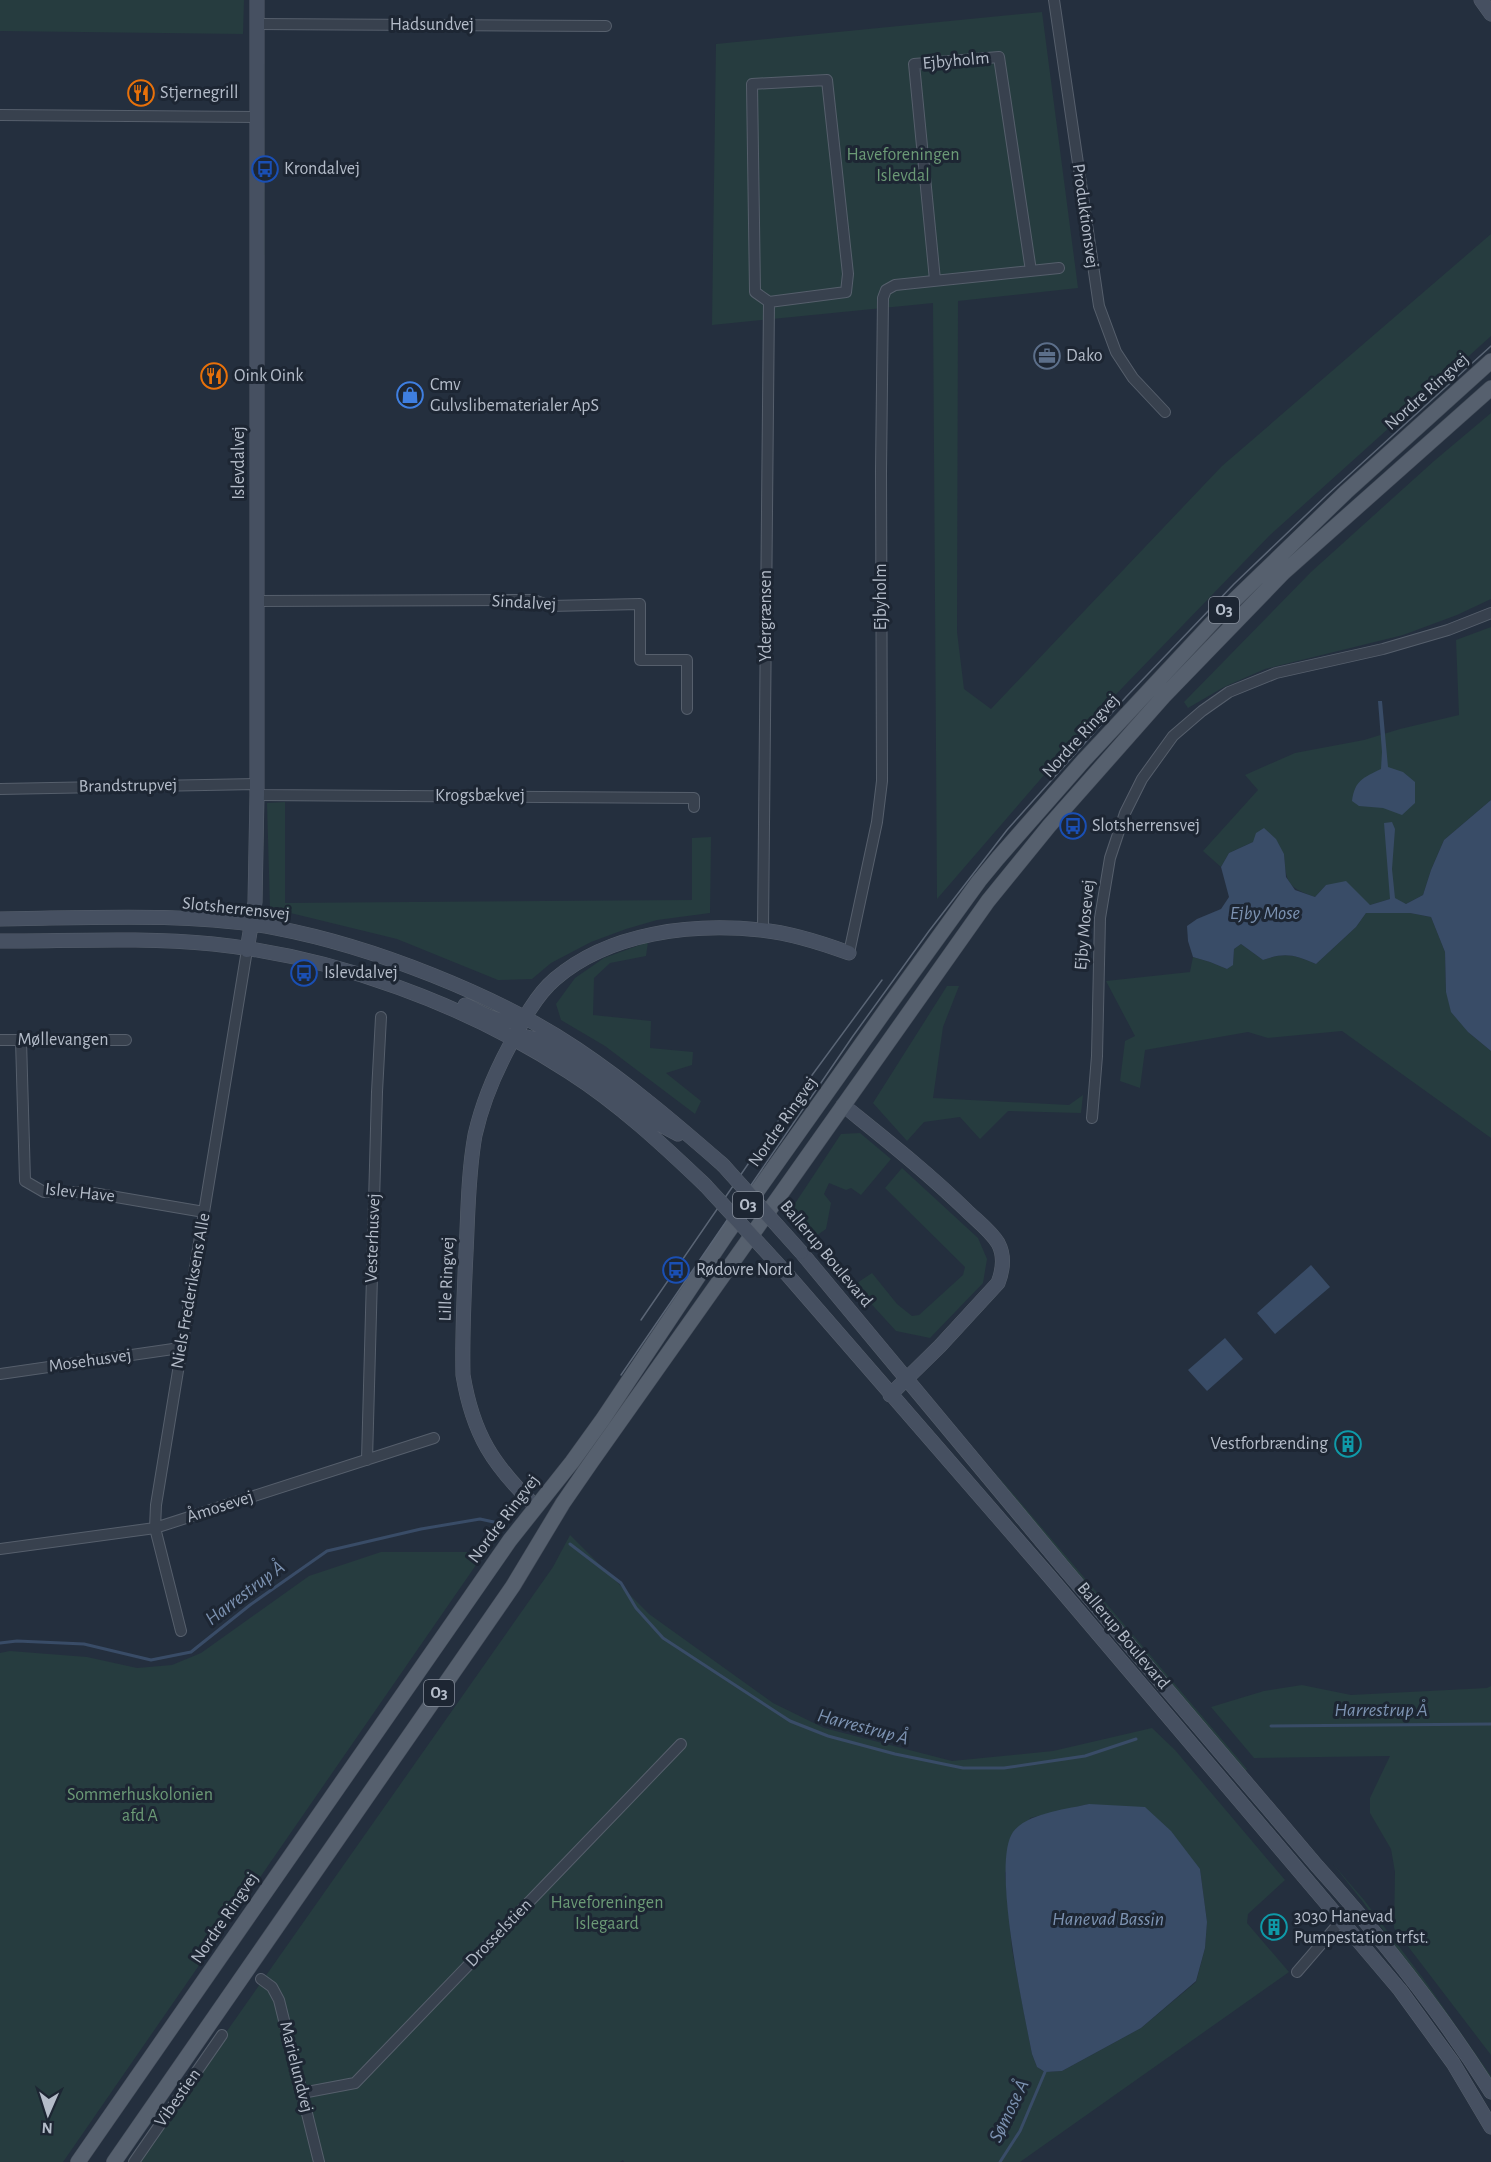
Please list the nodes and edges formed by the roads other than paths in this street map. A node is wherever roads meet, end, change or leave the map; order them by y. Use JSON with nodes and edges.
{"nodes":[{"id":1,"x":257,"y":0,"type":"edge"},
{"id":2,"x":1054,"y":0,"type":"edge"},
{"id":3,"x":1481,"y":0,"type":"edge"},
{"id":4,"x":1491,"y":14,"type":"edge"},
{"id":5,"x":257,"y":24,"type":"junction"},
{"id":6,"x":606,"y":26,"type":"dead end"},
{"id":7,"x":0,"y":115,"type":"edge"},
{"id":8,"x":257,"y":117,"type":"junction"},
{"id":9,"x":1059,"y":268,"type":"dead end"},
{"id":10,"x":1030,"y":270,"type":"junction"},
{"id":11,"x":935,"y":280,"type":"junction"},
{"id":12,"x":769,"y":302,"type":"junction"},
{"id":13,"x":1491,"y":361,"type":"edge"},
{"id":14,"x":1491,"y":388,"type":"edge"},
{"id":15,"x":1165,"y":412,"type":"dead end"},
{"id":16,"x":257,"y":601,"type":"junction"},
{"id":17,"x":1491,"y":613,"type":"edge"},
{"id":18,"x":687,"y":709,"type":"dead end"},
{"id":19,"x":0,"y":789,"type":"edge"},
{"id":20,"x":256,"y":790,"type":"junction"},
{"id":21,"x":694,"y":807,"type":"dead end"},
{"id":22,"x":0,"y":919,"type":"edge"},
{"id":23,"x":252,"y":925,"type":"junction"},
{"id":24,"x":763,"y":930,"type":"junction"},
{"id":25,"x":0,"y":941,"type":"edge"},
{"id":26,"x":247,"y":950,"type":"junction"},
{"id":27,"x":849,"y":953,"type":"joint"},
{"id":28,"x":374,"y":979,"type":"junction"},
{"id":29,"x":381,"y":1017,"type":"dead end"},
{"id":30,"x":525,"y":1018,"type":"junction"},
{"id":31,"x":513,"y":1039,"type":"junction"},
{"id":32,"x":0,"y":1040,"type":"edge"},
{"id":33,"x":21,"y":1040,"type":"junction"},
{"id":34,"x":126,"y":1040,"type":"dead end"},
{"id":35,"x":843,"y":1105,"type":"junction"},
{"id":36,"x":1092,"y":1118,"type":"dead end"},
{"id":37,"x":701,"y":1146,"type":"junction"},
{"id":38,"x":723,"y":1165,"type":"joint"},
{"id":39,"x":705,"y":1185,"type":"joint"},
{"id":40,"x":204,"y":1212,"type":"junction"},
{"id":41,"x":180,"y":1348,"type":"junction"},
{"id":42,"x":0,"y":1374,"type":"edge"},
{"id":43,"x":907,"y":1379,"type":"junction"},
{"id":44,"x":890,"y":1395,"type":"junction"},
{"id":45,"x":434,"y":1438,"type":"dead end"},
{"id":46,"x":367,"y":1460,"type":"junction"},
{"id":47,"x":536,"y":1507,"type":"junction"},
{"id":48,"x":155,"y":1528,"type":"junction"},
{"id":49,"x":0,"y":1549,"type":"edge"},
{"id":50,"x":181,"y":1630,"type":"dead end"},
{"id":51,"x":681,"y":1744,"type":"dead end"},
{"id":52,"x":1341,"y":1921,"type":"junction"},
{"id":53,"x":1297,"y":1972,"type":"dead end"},
{"id":54,"x":261,"y":1979,"type":"dead end"},
{"id":55,"x":222,"y":2035,"type":"dead end"},
{"id":56,"x":1491,"y":2092,"type":"edge"},
{"id":57,"x":302,"y":2093,"type":"junction"},
{"id":58,"x":1491,"y":2127,"type":"edge"},
{"id":59,"x":78,"y":2162,"type":"edge"},
{"id":60,"x":114,"y":2162,"type":"edge"},
{"id":61,"x":134,"y":2162,"type":"edge"},
{"id":62,"x":319,"y":2162,"type":"edge"}],
"edges":[{"from":1,"to":5,"type":"street","name":"Islevdalvej"},
{"from":2,"to":15,"type":"street","name":"Produktionsvej"},
{"from":3,"to":4,"type":"street"},
{"from":5,"to":6,"type":"street","name":"Hadsundvej"},
{"from":5,"to":8,"type":"street","name":"Islevdalvej"},
{"from":7,"to":8,"type":"street"},
{"from":8,"to":16,"type":"street","name":"Islevdalvej"},
{"from":9,"to":10,"type":"street","name":"Ejbyholm"},
{"from":10,"to":11,"type":"street","name":"Ejbyholm"},
{"from":10,"to":11,"type":"street","name":"Ejbyholm"},
{"from":11,"to":27,"type":"street","name":"Ejbyholm"},
{"from":12,"to":12,"type":"street"},
{"from":12,"to":24,"type":"street","name":"Ydergrænsen"},
{"from":13,"to":47,"type":"main road","name":"Nordre Ringvej","number":"O3"},
{"from":14,"to":35,"type":"main road","name":"Nordre Ringvej","number":"O3"},
{"from":16,"to":18,"type":"street","name":"Sindalvej"},
{"from":16,"to":20,"type":"street","name":"Islevdalvej"},
{"from":17,"to":36,"type":"street","name":"Ejby Mosevej"},
{"from":19,"to":20,"type":"street","name":"Brandstrupvej"},
{"from":20,"to":21,"type":"street","name":"Krogsbækvej"},
{"from":20,"to":23,"type":"street","name":"Islevdalvej"},
{"from":22,"to":23,"type":"street","name":"Slotsherrensvej"},
{"from":23,"to":26,"type":"street","name":"Islevdalvej"},
{"from":23,"to":30,"type":"street","name":"Slotsherrensvej"},
{"from":24,"to":27,"type":"street"},
{"from":24,"to":30,"type":"street"},
{"from":25,"to":26,"type":"street","name":"Slotsherrensvej"},
{"from":26,"to":28,"type":"street","name":"Slotsherrensvej"},
{"from":26,"to":40,"type":"street","name":"Niels Frederiksens Alle"},
{"from":28,"to":30,"type":"street","name":"Slotsherrensvej"},
{"from":28,"to":31,"type":"street","name":"Slotsherrensvej"},
{"from":29,"to":46,"type":"street","name":"Vesterhusvej"},
{"from":30,"to":31,"type":"street"},
{"from":30,"to":37,"type":"street","name":"Slotsherrensvej"},
{"from":31,"to":37,"type":"street","name":"Slotsherrensvej"},
{"from":31,"to":39,"type":"street","name":"Slotsherrensvej"},
{"from":31,"to":47,"type":"street","name":"Lille Ringvej"},
{"from":32,"to":33,"type":"street","name":"Møllevangen"},
{"from":33,"to":34,"type":"street","name":"Møllevangen"},
{"from":33,"to":40,"type":"street","name":"Islev Have"},
{"from":35,"to":43,"type":"street"},
{"from":35,"to":60,"type":"main road","name":"Nordre Ringvej","number":"O3"},
{"from":37,"to":38,"type":"street","name":"Slotsherrensvej"},
{"from":38,"to":43,"type":"street","name":"Ballerup Boulevard","bridge":true},
{"from":39,"to":44,"type":"street","name":"Ballerup Boulevard","bridge":true},
{"from":40,"to":41,"type":"street","name":"Niels Frederiksens Alle"},
{"from":41,"to":42,"type":"street","name":"Mosehusvej"},
{"from":41,"to":48,"type":"street","name":"Niels Frederiksens Alle"},
{"from":43,"to":44,"type":"street"},
{"from":43,"to":56,"type":"street","name":"Ballerup Boulevard"},
{"from":44,"to":52,"type":"street","name":"Ballerup Boulevard"},
{"from":45,"to":46,"type":"street","name":"Åmosevej"},
{"from":46,"to":48,"type":"street","name":"Åmosevej"},
{"from":47,"to":59,"type":"main road","name":"Nordre Ringvej","number":"O3"},
{"from":48,"to":49,"type":"street","name":"Åmosevej"},
{"from":48,"to":50,"type":"street","name":"Niels Frederiksens Alle"},
{"from":51,"to":57,"type":"street","name":"Drosselstien"},
{"from":52,"to":53,"type":"street"},
{"from":52,"to":58,"type":"street","name":"Ballerup Boulevard"},
{"from":54,"to":57,"type":"street","name":"Marielundvej"},
{"from":55,"to":61,"type":"street","name":"Vibestien"},
{"from":57,"to":62,"type":"street","name":"Marielundvej"}]}
